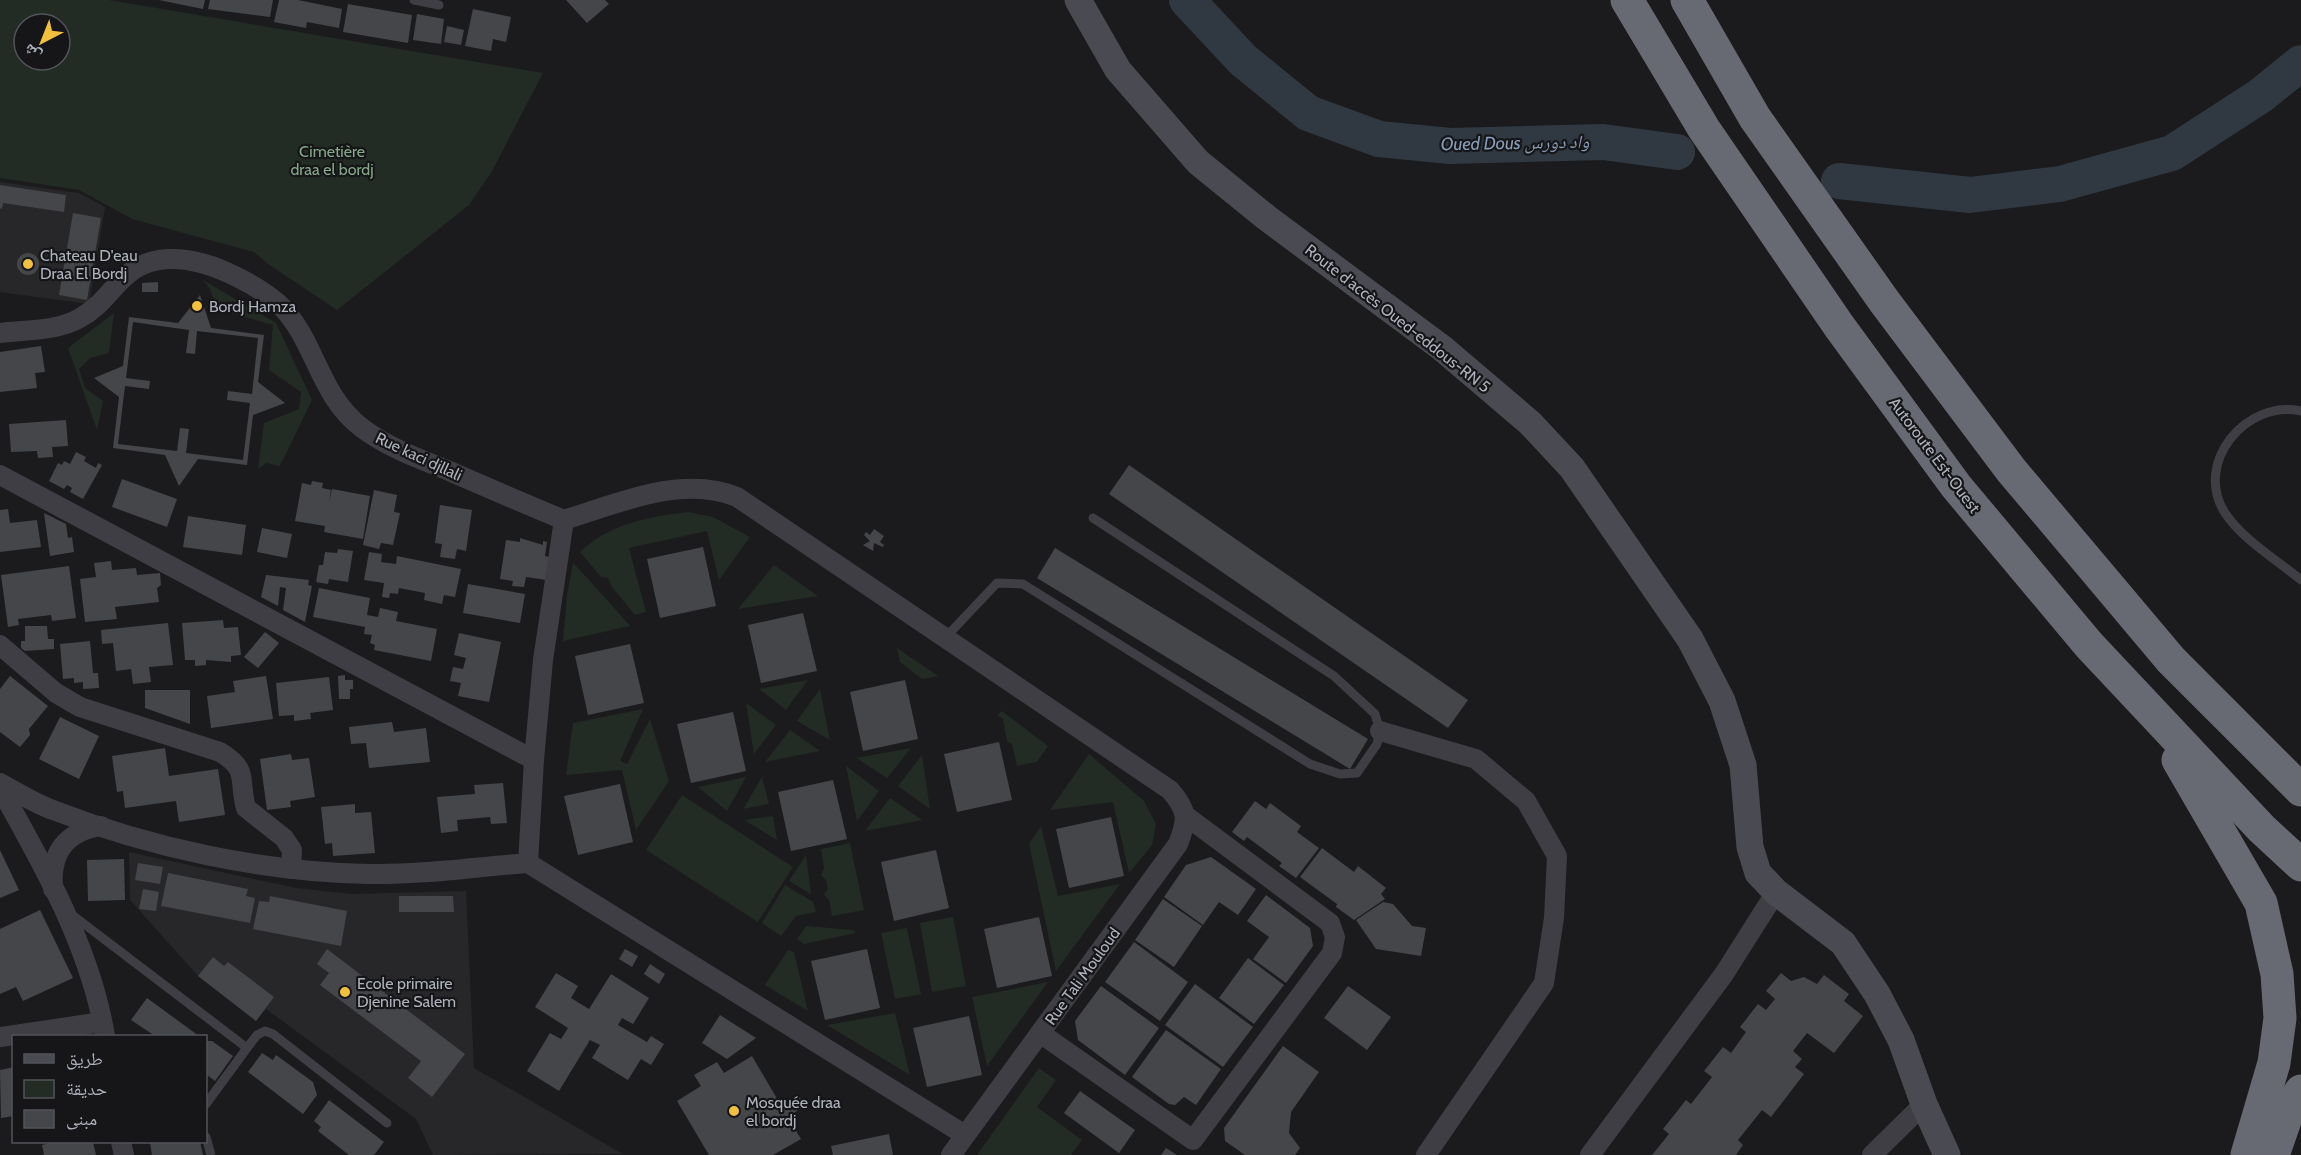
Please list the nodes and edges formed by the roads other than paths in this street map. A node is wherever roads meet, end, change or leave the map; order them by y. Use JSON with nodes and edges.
{"nodes":[{"id":1,"x":414,"y":0,"type":"edge"},
{"id":2,"x":1078,"y":0,"type":"edge"},
{"id":3,"x":1628,"y":0,"type":"edge"},
{"id":4,"x":1687,"y":0,"type":"edge"},
{"id":5,"x":439,"y":5,"type":"dead end"},
{"id":6,"x":0,"y":333,"type":"edge"},
{"id":7,"x":2301,"y":411,"type":"edge"},
{"id":8,"x":0,"y":475,"type":"edge"},
{"id":9,"x":1093,"y":518,"type":"dead end"},
{"id":10,"x":564,"y":520,"type":"junction"},
{"id":11,"x":2301,"y":580,"type":"edge"},
{"id":12,"x":945,"y":638,"type":"junction"},
{"id":13,"x":0,"y":645,"type":"edge"},
{"id":14,"x":2149,"y":709,"type":"junction"},
{"id":15,"x":1380,"y":731,"type":"junction"},
{"id":16,"x":534,"y":760,"type":"junction"},
{"id":17,"x":0,"y":783,"type":"edge"},
{"id":18,"x":0,"y":788,"type":"edge"},
{"id":19,"x":2301,"y":790,"type":"edge"},
{"id":20,"x":1186,"y":816,"type":"junction"},
{"id":21,"x":101,"y":826,"type":"junction"},
{"id":22,"x":528,"y":863,"type":"junction"},
{"id":23,"x":2301,"y":865,"type":"edge"},
{"id":24,"x":291,"y":869,"type":"junction"},
{"id":25,"x":1776,"y":892,"type":"junction"},
{"id":26,"x":57,"y":898,"type":"junction"},
{"id":27,"x":104,"y":1029,"type":"edge"},
{"id":28,"x":1040,"y":1033,"type":"junction"},
{"id":29,"x":26,"y":1035,"type":"edge"},
{"id":30,"x":247,"y":1048,"type":"junction"},
{"id":31,"x":2301,"y":1091,"type":"edge"},
{"id":32,"x":207,"y":1103,"type":"edge"},
{"id":33,"x":1924,"y":1104,"type":"junction"},
{"id":34,"x":387,"y":1123,"type":"dead end"},
{"id":35,"x":965,"y":1135,"type":"junction"},
{"id":36,"x":951,"y":1155,"type":"edge"},
{"id":37,"x":1426,"y":1155,"type":"edge"},
{"id":38,"x":1590,"y":1155,"type":"edge"},
{"id":39,"x":1872,"y":1155,"type":"edge"},
{"id":40,"x":1947,"y":1155,"type":"edge"},
{"id":41,"x":2247,"y":1155,"type":"edge"},
{"id":42,"x":2273,"y":1155,"type":"edge"}],
"edges":[{"from":1,"to":5,"type":"lane"},
{"from":2,"to":25,"type":"main road","name":"Route d'accès Oued-eddous-RN 5"},
{"from":3,"to":14,"type":"highway","name":"Autoroute Est-Ouest"},
{"from":4,"to":19,"type":"highway"},
{"from":6,"to":10,"type":"street","name":"Rue kaci djllali"},
{"from":7,"to":11,"type":"lane"},
{"from":8,"to":16,"type":"street"},
{"from":9,"to":15,"type":"lane"},
{"from":10,"to":12,"type":"street"},
{"from":10,"to":16,"type":"street"},
{"from":12,"to":15,"type":"lane"},
{"from":12,"to":20,"type":"street"},
{"from":13,"to":24,"type":"street"},
{"from":14,"to":23,"type":"highway","name":"Autoroute Est-Ouest"},
{"from":14,"to":41,"type":"highway"},
{"from":15,"to":37,"type":"street"},
{"from":16,"to":22,"type":"street"},
{"from":17,"to":21,"type":"street"},
{"from":18,"to":26,"type":"street"},
{"from":20,"to":28,"type":"street","name":"Rue Tali Mouloud"},
{"from":20,"to":28,"type":"street"},
{"from":21,"to":24,"type":"street"},
{"from":21,"to":26,"type":"street"},
{"from":22,"to":24,"type":"street"},
{"from":22,"to":35,"type":"street"},
{"from":25,"to":33,"type":"main road","name":"Route d'accès Oued-eddous-RN 5"},
{"from":25,"to":38,"type":"street"},
{"from":26,"to":27,"type":"street"},
{"from":26,"to":30,"type":"lane"},
{"from":27,"to":29,"type":"street"},
{"from":28,"to":35,"type":"street","name":"Rue Tali Mouloud"},
{"from":30,"to":32,"type":"lane"},
{"from":30,"to":34,"type":"lane"},
{"from":31,"to":42,"type":"highway"},
{"from":33,"to":39,"type":"street"},
{"from":33,"to":40,"type":"main road","name":"Route d'accès Oued-eddous-RN 5"},
{"from":35,"to":36,"type":"street","name":"Rue Tali Mouloud"}]}
